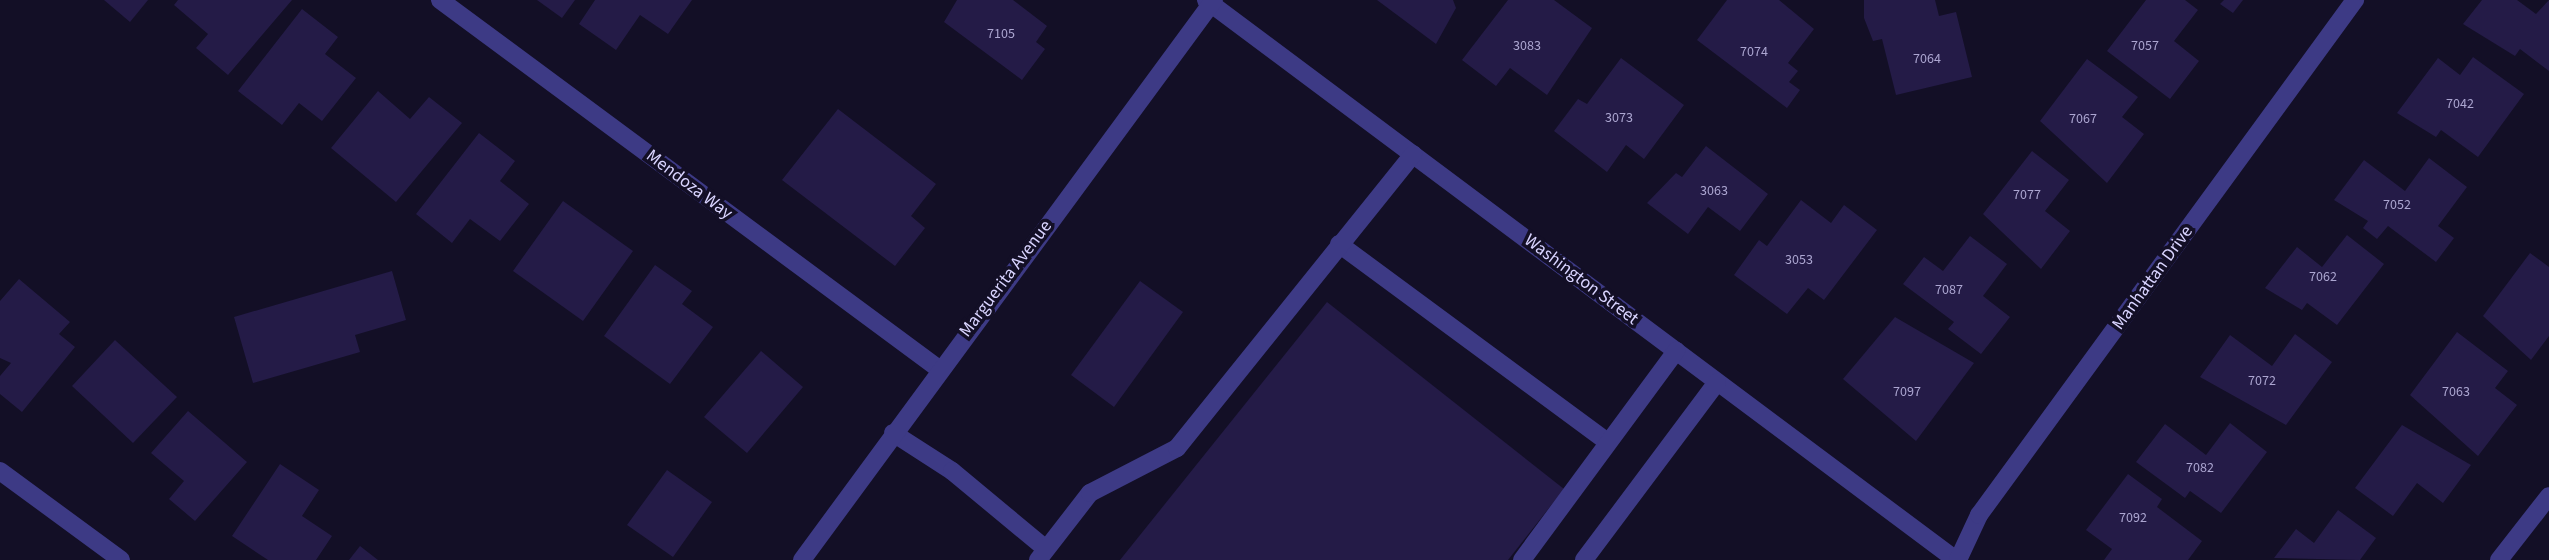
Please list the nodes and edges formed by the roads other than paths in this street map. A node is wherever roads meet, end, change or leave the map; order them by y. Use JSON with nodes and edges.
{"nodes":[{"id":1,"x":440,"y":0,"type":"edge"},
{"id":2,"x":2355,"y":0,"type":"edge"},
{"id":3,"x":1210,"y":1,"type":"edge"},
{"id":4,"x":1413,"y":154,"type":"junction"},
{"id":5,"x":1339,"y":244,"type":"junction"},
{"id":6,"x":1676,"y":351,"type":"junction"},
{"id":7,"x":939,"y":369,"type":"junction"},
{"id":8,"x":1717,"y":382,"type":"junction"},
{"id":9,"x":893,"y":433,"type":"junction"},
{"id":10,"x":1606,"y":441,"type":"junction"},
{"id":11,"x":0,"y":471,"type":"edge"},
{"id":12,"x":2549,"y":496,"type":"edge"},
{"id":13,"x":1042,"y":555,"type":"edge"},
{"id":14,"x":121,"y":560,"type":"edge"},
{"id":15,"x":802,"y":560,"type":"edge"},
{"id":16,"x":1522,"y":560,"type":"edge"},
{"id":17,"x":1584,"y":560,"type":"edge"},
{"id":18,"x":1957,"y":560,"type":"edge"},
{"id":19,"x":2500,"y":560,"type":"edge"}],
"edges":[{"from":1,"to":7,"type":"street","name":"Mendoza Way"},
{"from":2,"to":18,"type":"street","name":"Manhattan Drive"},
{"from":3,"to":4,"type":"street","name":"Washington Street"},
{"from":3,"to":7,"type":"street","name":"Marguerita Avenue"},
{"from":4,"to":5,"type":"street"},
{"from":4,"to":6,"type":"street","name":"Washington Street"},
{"from":5,"to":10,"type":"street"},
{"from":5,"to":13,"type":"street"},
{"from":6,"to":8,"type":"street","name":"Washington Street"},
{"from":6,"to":10,"type":"street"},
{"from":7,"to":9,"type":"street","name":"Marguerita Avenue"},
{"from":8,"to":17,"type":"street"},
{"from":8,"to":18,"type":"street","name":"Washington Street"},
{"from":9,"to":13,"type":"street"},
{"from":9,"to":15,"type":"street","name":"Marguerita Avenue"},
{"from":10,"to":16,"type":"street"},
{"from":11,"to":14,"type":"street"},
{"from":12,"to":19,"type":"street"}]}
